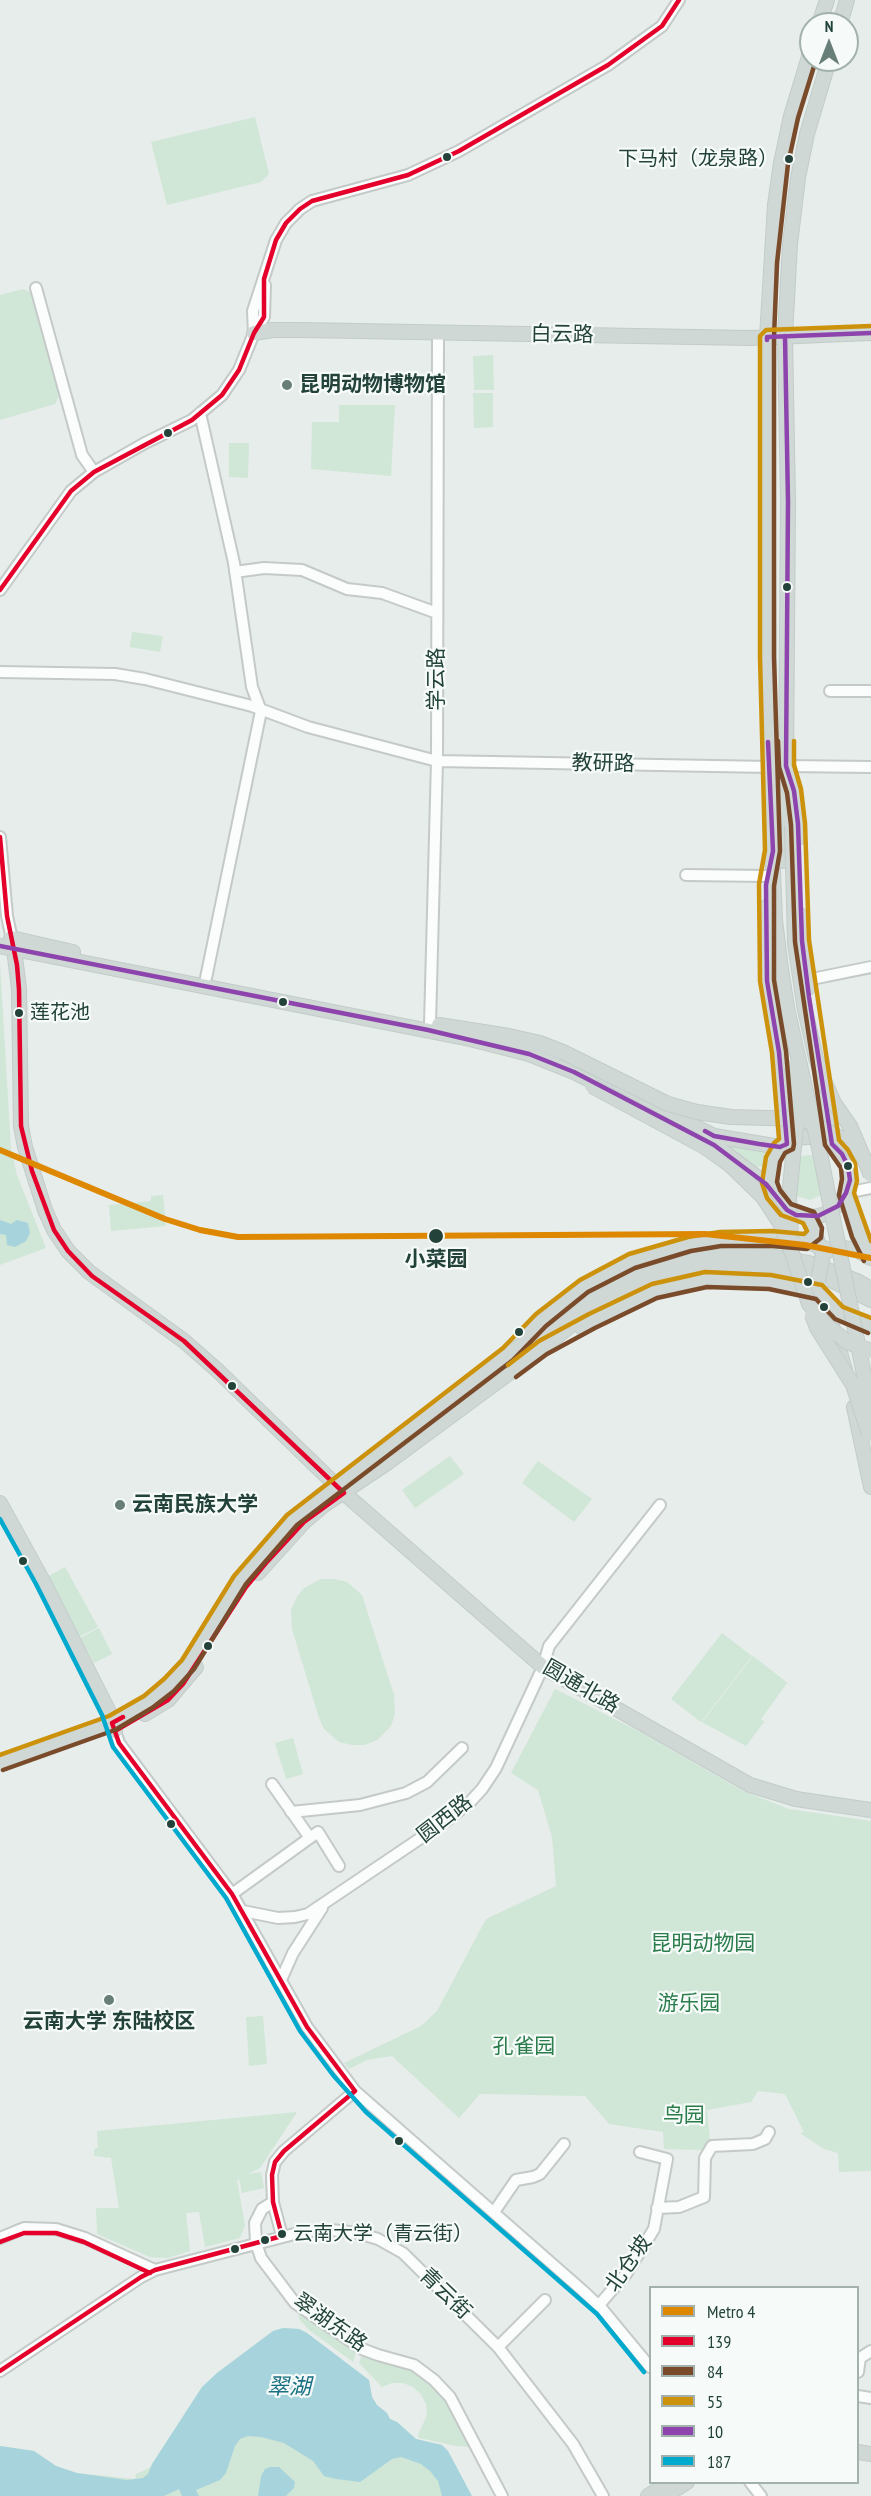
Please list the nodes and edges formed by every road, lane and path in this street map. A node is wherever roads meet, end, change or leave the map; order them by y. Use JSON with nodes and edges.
{"nodes":[{"id":1,"x":679,"y":0,"type":"edge"},
{"id":2,"x":804,"y":72,"type":"edge"},
{"id":3,"x":825,"y":72,"type":"edge"},
{"id":4,"x":36,"y":288,"type":"dead end"},
{"id":5,"x":254,"y":333,"type":"junction"},
{"id":6,"x":871,"y":333,"type":"edge"},
{"id":7,"x":438,"y":334,"type":"junction"},
{"id":8,"x":785,"y":336,"type":"junction"},
{"id":9,"x":767,"y":337,"type":"junction"},
{"id":10,"x":201,"y":413,"type":"junction"},
{"id":11,"x":93,"y":472,"type":"junction"},
{"id":12,"x":235,"y":572,"type":"junction"},
{"id":13,"x":0,"y":590,"type":"edge"},
{"id":14,"x":437,"y":613,"type":"junction"},
{"id":15,"x":0,"y":672,"type":"edge"},
{"id":16,"x":830,"y":691,"type":"dead end"},
{"id":17,"x":871,"y":691,"type":"edge"},
{"id":18,"x":261,"y":711,"type":"junction"},
{"id":19,"x":437,"y":761,"type":"junction"},
{"id":20,"x":786,"y":766,"type":"junction"},
{"id":21,"x":769,"y":767,"type":"junction"},
{"id":22,"x":871,"y":767,"type":"edge"},
{"id":23,"x":0,"y":837,"type":"edge"},
{"id":24,"x":773,"y":851,"type":"junction"},
{"id":25,"x":686,"y":875,"type":"dead end"},
{"id":26,"x":767,"y":876,"type":"junction"},
{"id":27,"x":8,"y":944,"type":"edge"},
{"id":28,"x":871,"y":967,"type":"edge"},
{"id":29,"x":781,"y":968,"type":"junction"},
{"id":30,"x":206,"y":978,"type":"junction"},
{"id":31,"x":807,"y":980,"type":"junction"},
{"id":32,"x":430,"y":1024,"type":"junction"},
{"id":33,"x":529,"y":1054,"type":"junction"},
{"id":34,"x":832,"y":1144,"type":"junction"},
{"id":35,"x":783,"y":1146,"type":"junction"},
{"id":36,"x":871,"y":1175,"type":"edge"},
{"id":37,"x":871,"y":1188,"type":"edge"},
{"id":38,"x":846,"y":1193,"type":"junction"},
{"id":39,"x":773,"y":1194,"type":"junction"},
{"id":40,"x":811,"y":1224,"type":"junction"},
{"id":41,"x":806,"y":1242,"type":"junction"},
{"id":42,"x":824,"y":1251,"type":"junction"},
{"id":43,"x":792,"y":1253,"type":"junction"},
{"id":44,"x":870,"y":1257,"type":"edge"},
{"id":45,"x":816,"y":1282,"type":"junction"},
{"id":46,"x":871,"y":1289,"type":"edge"},
{"id":47,"x":871,"y":1300,"type":"edge"},
{"id":48,"x":808,"y":1304,"type":"junction"},
{"id":49,"x":871,"y":1326,"type":"edge"},
{"id":50,"x":543,"y":1348,"type":"junction"},
{"id":51,"x":871,"y":1351,"type":"edge"},
{"id":52,"x":508,"y":1354,"type":"junction"},
{"id":53,"x":871,"y":1376,"type":"edge"},
{"id":54,"x":871,"y":1410,"type":"edge"},
{"id":55,"x":871,"y":1442,"type":"edge"},
{"id":56,"x":871,"y":1487,"type":"edge"},
{"id":57,"x":340,"y":1488,"type":"junction"},
{"id":58,"x":0,"y":1503,"type":"edge"},
{"id":59,"x":660,"y":1505,"type":"dead end"},
{"id":60,"x":543,"y":1666,"type":"junction"},
{"id":61,"x":114,"y":1727,"type":"junction"},
{"id":62,"x":462,"y":1748,"type":"dead end"},
{"id":63,"x":0,"y":1762,"type":"edge"},
{"id":64,"x":0,"y":1771,"type":"edge"},
{"id":65,"x":272,"y":1784,"type":"dead end"},
{"id":66,"x":871,"y":1810,"type":"edge"},
{"id":67,"x":291,"y":1812,"type":"junction"},
{"id":68,"x":310,"y":1838,"type":"junction"},
{"id":69,"x":339,"y":1866,"type":"dead end"},
{"id":70,"x":232,"y":1894,"type":"junction"},
{"id":71,"x":324,"y":1905,"type":"junction"},
{"id":72,"x":243,"y":1911,"type":"junction"},
{"id":73,"x":280,"y":1982,"type":"junction"},
{"id":74,"x":355,"y":2091,"type":"junction"},
{"id":75,"x":769,"y":2132,"type":"dead end"},
{"id":76,"x":564,"y":2144,"type":"dead end"},
{"id":77,"x":640,"y":2152,"type":"dead end"},
{"id":78,"x":273,"y":2202,"type":"junction"},
{"id":79,"x":657,"y":2208,"type":"junction"},
{"id":80,"x":494,"y":2212,"type":"junction"},
{"id":81,"x":281,"y":2233,"type":"junction"},
{"id":82,"x":0,"y":2238,"type":"edge"},
{"id":83,"x":0,"y":2242,"type":"edge"},
{"id":84,"x":256,"y":2243,"type":"junction"},
{"id":85,"x":146,"y":2272,"type":"junction"},
{"id":86,"x":545,"y":2300,"type":"dead end"},
{"id":87,"x":598,"y":2306,"type":"junction"},
{"id":88,"x":499,"y":2346,"type":"junction"},
{"id":89,"x":871,"y":2351,"type":"edge"},
{"id":90,"x":649,"y":2365,"type":"edge"},
{"id":91,"x":859,"y":2365,"type":"edge"},
{"id":92,"x":0,"y":2371,"type":"edge"},
{"id":93,"x":667,"y":2484,"type":"edge"},
{"id":94,"x":684,"y":2484,"type":"edge"},
{"id":95,"x":502,"y":2496,"type":"edge"},
{"id":96,"x":603,"y":2496,"type":"edge"},
{"id":97,"x":608,"y":2496,"type":"edge"},
{"id":98,"x":648,"y":2496,"type":"edge"},
{"id":99,"x":665,"y":2496,"type":"edge"}],
"edges":[{"from":1,"to":5,"type":"street"},
{"from":2,"to":9,"type":"main road"},
{"from":3,"to":8,"type":"main road"},
{"from":4,"to":11,"type":"street"},
{"from":5,"to":7,"type":"main road","name":"白云路"},
{"from":5,"to":10,"type":"street"},
{"from":6,"to":8,"type":"main road","name":"白云路"},
{"from":7,"to":9,"type":"main road","name":"白云路"},
{"from":7,"to":14,"type":"street","name":"学云路"},
{"from":8,"to":9,"type":"main road","name":"白云路"},
{"from":8,"to":20,"type":"main road"},
{"from":9,"to":21,"type":"main road"},
{"from":10,"to":11,"type":"street"},
{"from":10,"to":12,"type":"street"},
{"from":11,"to":13,"type":"street"},
{"from":12,"to":14,"type":"street"},
{"from":12,"to":18,"type":"street"},
{"from":14,"to":19,"type":"street","name":"学云路"},
{"from":15,"to":18,"type":"street","name":"教研路"},
{"from":16,"to":17,"type":"street"},
{"from":18,"to":19,"type":"street","name":"教研路"},
{"from":18,"to":30,"type":"street"},
{"from":19,"to":21,"type":"street","name":"教研路"},
{"from":19,"to":32,"type":"street","name":"学云路"},
{"from":20,"to":22,"type":"street"},
{"from":20,"to":29,"type":"main road"},
{"from":20,"to":31,"type":"main road"},
{"from":20,"to":36,"type":"main road","bridge":true},
{"from":21,"to":24,"type":"main road"},
{"from":23,"to":27,"type":"street"},
{"from":24,"to":26,"type":"main road"},
{"from":24,"to":29,"type":"main road"},
{"from":25,"to":26,"type":"street"},
{"from":26,"to":35,"type":"main road"},
{"from":27,"to":30,"type":"main road"},
{"from":27,"to":33,"type":"main road"},
{"from":27,"to":57,"type":"main road","name":"圆通北路"},
{"from":28,"to":31,"type":"street"},
{"from":29,"to":43,"type":"main road","bridge":true},
{"from":29,"to":53,"type":"main road","bridge":true},
{"from":29,"to":54,"type":"main road","bridge":true},
{"from":30,"to":32,"type":"main road"},
{"from":31,"to":34,"type":"main road"},
{"from":32,"to":35,"type":"main road"},
{"from":32,"to":36,"type":"main road","bridge":true},
{"from":33,"to":39,"type":"main road"},
{"from":33,"to":43,"type":"main road","bridge":true},
{"from":34,"to":35,"type":"main road"},
{"from":34,"to":38,"type":"main road"},
{"from":35,"to":39,"type":"main road"},
{"from":37,"to":38,"type":"street"},
{"from":38,"to":40,"type":"main road"},
{"from":38,"to":44,"type":"main road"},
{"from":39,"to":40,"type":"main road"},
{"from":40,"to":41,"type":"main road"},
{"from":40,"to":42,"type":"main road"},
{"from":41,"to":42,"type":"main road"},
{"from":41,"to":52,"type":"main road"},
{"from":42,"to":44,"type":"main road"},
{"from":42,"to":45,"type":"main road","bridge":true},
{"from":43,"to":48,"type":"main road","bridge":true},
{"from":45,"to":46,"type":"main road"},
{"from":45,"to":47,"type":"main road"},
{"from":45,"to":49,"type":"main road"},
{"from":45,"to":50,"type":"main road"},
{"from":45,"to":50,"type":"main road"},
{"from":45,"to":52,"type":"main road"},
{"from":45,"to":56,"type":"main road"},
{"from":48,"to":51,"type":"main road","bridge":true},
{"from":48,"to":55,"type":"main road","bridge":true},
{"from":50,"to":57,"type":"main road"},
{"from":52,"to":57,"type":"main road"},
{"from":57,"to":60,"type":"main road","name":"圆通北路"},
{"from":57,"to":61,"type":"main road"},
{"from":58,"to":61,"type":"main road"},
{"from":59,"to":60,"type":"street","name":"圆西路"},
{"from":60,"to":66,"type":"main road","name":"圆通北路"},
{"from":60,"to":71,"type":"street","name":"圆西路"},
{"from":61,"to":63,"type":"main road"},
{"from":61,"to":64,"type":"main road"},
{"from":61,"to":70,"type":"street"},
{"from":62,"to":67,"type":"street"},
{"from":65,"to":67,"type":"street"},
{"from":67,"to":68,"type":"street"},
{"from":68,"to":69,"type":"street"},
{"from":68,"to":70,"type":"street"},
{"from":70,"to":72,"type":"street"},
{"from":71,"to":72,"type":"street","name":"圆西路"},
{"from":71,"to":73,"type":"street","name":"圆西路"},
{"from":72,"to":73,"type":"street"},
{"from":73,"to":74,"type":"street"},
{"from":74,"to":78,"type":"street"},
{"from":74,"to":80,"type":"street"},
{"from":75,"to":79,"type":"street"},
{"from":76,"to":80,"type":"street"},
{"from":77,"to":79,"type":"street","name":"北仓坡"},
{"from":78,"to":81,"type":"street"},
{"from":78,"to":84,"type":"street"},
{"from":79,"to":87,"type":"street","name":"北仓坡"},
{"from":80,"to":87,"type":"street"},
{"from":81,"to":84,"type":"street","name":"青云街"},
{"from":81,"to":88,"type":"street","name":"青云街"},
{"from":82,"to":85,"type":"street"},
{"from":83,"to":85,"type":"street"},
{"from":84,"to":85,"type":"street","name":"青云街"},
{"from":84,"to":95,"type":"street","name":"翠湖东路"},
{"from":85,"to":92,"type":"street","name":"青云街"},
{"from":86,"to":88,"type":"street"},
{"from":87,"to":90,"type":"street"},
{"from":88,"to":96,"type":"street","name":"青云街"},
{"from":88,"to":97,"type":"street","name":"青云街"},
{"from":89,"to":91,"type":"street"},
{"from":93,"to":98,"type":"main road"},
{"from":94,"to":99,"type":"main road"}]}
